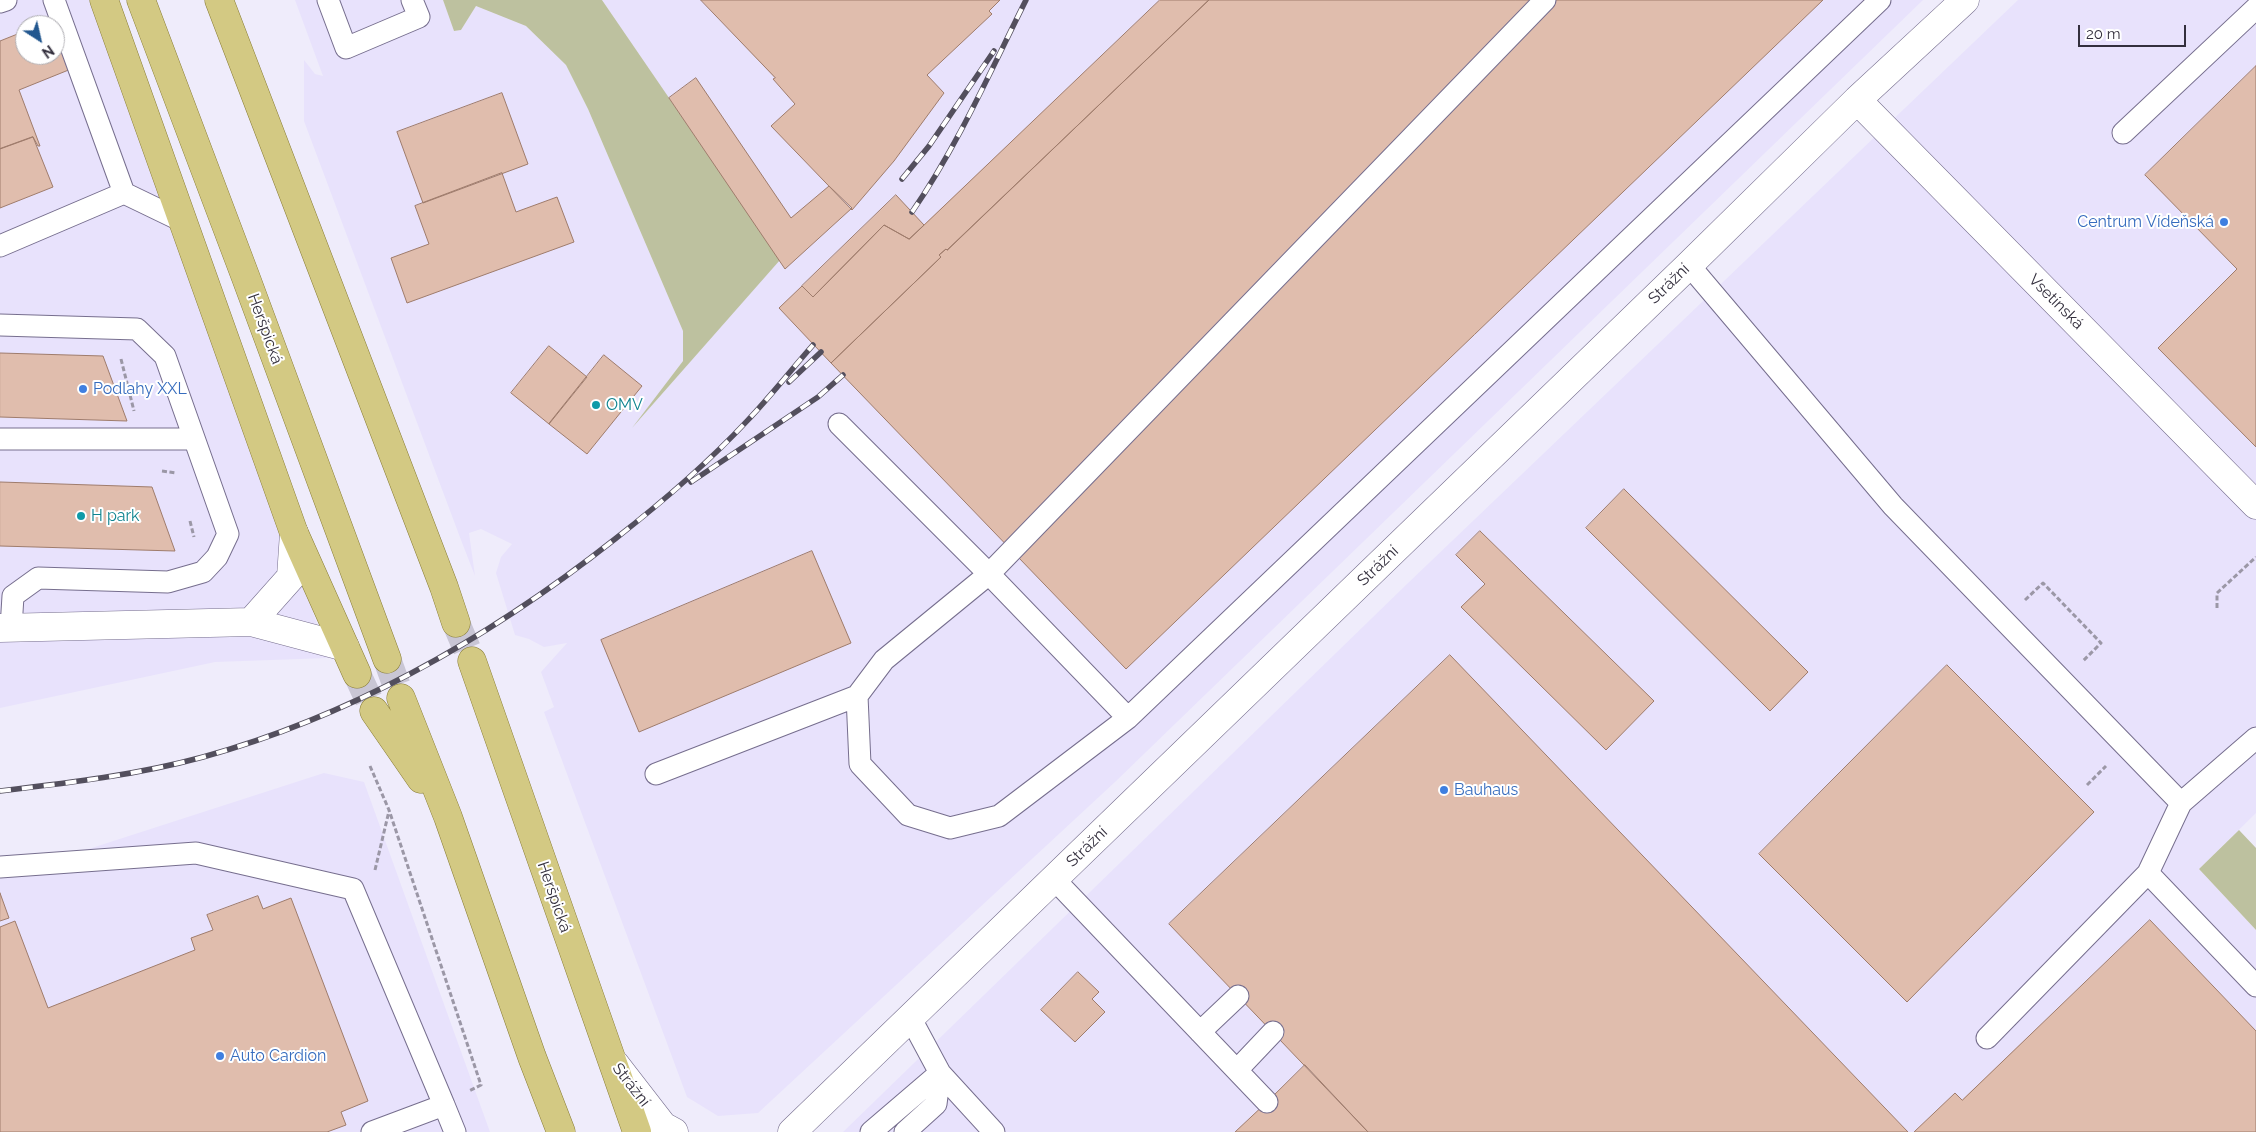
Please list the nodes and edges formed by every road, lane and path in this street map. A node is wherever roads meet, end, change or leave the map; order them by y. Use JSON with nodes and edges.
{"nodes":[{"id":1,"x":6,"y":0,"type":"edge"},
{"id":2,"x":54,"y":0,"type":"edge"},
{"id":3,"x":104,"y":0,"type":"edge"},
{"id":4,"x":140,"y":0,"type":"edge"},
{"id":5,"x":219,"y":0,"type":"edge"},
{"id":6,"x":328,"y":0,"type":"edge"},
{"id":7,"x":412,"y":0,"type":"edge"},
{"id":8,"x":1545,"y":0,"type":"edge"},
{"id":9,"x":1880,"y":0,"type":"edge"},
{"id":10,"x":1965,"y":0,"type":"edge"},
{"id":11,"x":0,"y":2,"type":"edge"},
{"id":12,"x":2256,"y":8,"type":"edge"},
{"id":13,"x":1857,"y":100,"type":"junction"},
{"id":14,"x":2123,"y":133,"type":"dead end"},
{"id":15,"x":124,"y":193,"type":"junction"},
{"id":16,"x":182,"y":222,"type":"junction"},
{"id":17,"x":0,"y":246,"type":"edge"},
{"id":18,"x":1689,"y":265,"type":"junction"},
{"id":19,"x":0,"y":325,"type":"edge"},
{"id":20,"x":119,"y":353,"type":"dead end"},
{"id":21,"x":839,"y":424,"type":"dead end"},
{"id":22,"x":142,"y":439,"type":"junction"},
{"id":23,"x":194,"y":439,"type":"junction"},
{"id":24,"x":0,"y":440,"type":"edge"},
{"id":25,"x":180,"y":482,"type":"dead end"},
{"id":26,"x":2256,"y":505,"type":"edge"},
{"id":27,"x":188,"y":516,"type":"dead end"},
{"id":28,"x":294,"y":533,"type":"junction"},
{"id":29,"x":218,"y":557,"type":"junction"},
{"id":30,"x":2256,"y":557,"type":"edge"},
{"id":31,"x":989,"y":574,"type":"junction"},
{"id":32,"x":2217,"y":608,"type":"dead end"},
{"id":33,"x":251,"y":622,"type":"junction"},
{"id":34,"x":456,"y":623,"type":"tunnel mouth"},
{"id":35,"x":5,"y":628,"type":"edge"},
{"id":36,"x":345,"y":647,"type":"junction"},
{"id":37,"x":386,"y":659,"type":"tunnel mouth"},
{"id":38,"x":472,"y":661,"type":"tunnel mouth"},
{"id":39,"x":357,"y":674,"type":"tunnel mouth"},
{"id":40,"x":857,"y":696,"type":"junction"},
{"id":41,"x":401,"y":698,"type":"tunnel mouth"},
{"id":42,"x":374,"y":711,"type":"tunnel mouth"},
{"id":43,"x":1128,"y":718,"type":"junction"},
{"id":44,"x":2256,"y":738,"type":"edge"},
{"id":45,"x":366,"y":757,"type":"dead end"},
{"id":46,"x":656,"y":774,"type":"dead end"},
{"id":47,"x":2181,"y":803,"type":"junction"},
{"id":48,"x":389,"y":810,"type":"junction"},
{"id":49,"x":448,"y":817,"type":"junction"},
{"id":50,"x":0,"y":867,"type":"edge"},
{"id":51,"x":2148,"y":873,"type":"junction"},
{"id":52,"x":1054,"y":879,"type":"junction"},
{"id":53,"x":353,"y":889,"type":"junction"},
{"id":54,"x":2256,"y":986,"type":"edge"},
{"id":55,"x":1238,"y":996,"type":"dead end"},
{"id":56,"x":911,"y":1019,"type":"junction"},
{"id":57,"x":1200,"y":1032,"type":"junction"},
{"id":58,"x":1273,"y":1032,"type":"dead end"},
{"id":59,"x":1987,"y":1038,"type":"dead end"},
{"id":60,"x":471,"y":1054,"type":"dead end"},
{"id":61,"x":610,"y":1058,"type":"junction"},
{"id":62,"x":1237,"y":1070,"type":"junction"},
{"id":63,"x":940,"y":1073,"type":"junction"},
{"id":64,"x":1267,"y":1102,"type":"dead end"},
{"id":65,"x":444,"y":1105,"type":"junction"},
{"id":66,"x":372,"y":1132,"type":"edge"},
{"id":67,"x":455,"y":1132,"type":"edge"},
{"id":68,"x":560,"y":1132,"type":"edge"},
{"id":69,"x":638,"y":1132,"type":"edge"},
{"id":70,"x":674,"y":1132,"type":"edge"},
{"id":71,"x":792,"y":1132,"type":"edge"},
{"id":72,"x":871,"y":1132,"type":"edge"},
{"id":73,"x":905,"y":1132,"type":"edge"},
{"id":74,"x":994,"y":1132,"type":"edge"}],
"edges":[{"from":1,"to":11,"type":"lane"},
{"from":2,"to":15,"type":"lane"},
{"from":3,"to":16,"type":"main road"},
{"from":4,"to":37,"type":"main road","name":"Heršpická"},
{"from":5,"to":34,"type":"main road"},
{"from":6,"to":7,"type":"lane"},
{"from":8,"to":31,"type":"lane"},
{"from":9,"to":43,"type":"lane"},
{"from":10,"to":13,"type":"street","name":"Strážní"},
{"from":12,"to":14,"type":"lane"},
{"from":13,"to":18,"type":"street","name":"Strážní"},
{"from":13,"to":26,"type":"street","name":"Vsetínská"},
{"from":15,"to":16,"type":"lane"},
{"from":15,"to":17,"type":"lane"},
{"from":16,"to":28,"type":"main road"},
{"from":18,"to":47,"type":"lane"},
{"from":18,"to":52,"type":"street","name":"Strážní"},
{"from":19,"to":23,"type":"lane"},
{"from":20,"to":22,"type":"path"},
{"from":21,"to":31,"type":"lane"},
{"from":22,"to":23,"type":"lane"},
{"from":22,"to":24,"type":"lane"},
{"from":22,"to":25,"type":"path"},
{"from":23,"to":29,"type":"lane"},
{"from":27,"to":29,"type":"path"},
{"from":28,"to":33,"type":"street"},
{"from":28,"to":36,"type":"main road"},
{"from":29,"to":35,"type":"lane"},
{"from":30,"to":32,"type":"path"},
{"from":31,"to":40,"type":"lane"},
{"from":31,"to":43,"type":"lane"},
{"from":33,"to":35,"type":"street"},
{"from":33,"to":36,"type":"street"},
{"from":36,"to":39,"type":"main road"},
{"from":38,"to":61,"type":"main road","name":"Heršpická"},
{"from":40,"to":43,"type":"lane"},
{"from":40,"to":46,"type":"lane"},
{"from":41,"to":49,"type":"main road"},
{"from":42,"to":49,"type":"main road"},
{"from":44,"to":47,"type":"lane"},
{"from":45,"to":48,"type":"path"},
{"from":47,"to":51,"type":"lane"},
{"from":48,"to":53,"type":"path"},
{"from":48,"to":60,"type":"path"},
{"from":49,"to":68,"type":"main road"},
{"from":50,"to":53,"type":"lane"},
{"from":51,"to":54,"type":"lane"},
{"from":51,"to":59,"type":"lane"},
{"from":52,"to":56,"type":"street","name":"Strážní"},
{"from":52,"to":57,"type":"lane"},
{"from":53,"to":65,"type":"lane"},
{"from":55,"to":57,"type":"lane"},
{"from":56,"to":63,"type":"lane"},
{"from":56,"to":71,"type":"street","name":"Strážní"},
{"from":57,"to":62,"type":"lane"},
{"from":58,"to":62,"type":"lane"},
{"from":61,"to":69,"type":"main road","name":"Heršpická"},
{"from":61,"to":70,"type":"street","name":"Strážní"},
{"from":62,"to":64,"type":"lane"},
{"from":63,"to":72,"type":"lane"},
{"from":63,"to":73,"type":"lane"},
{"from":63,"to":74,"type":"lane"},
{"from":65,"to":66,"type":"lane"},
{"from":65,"to":67,"type":"lane"}]}
